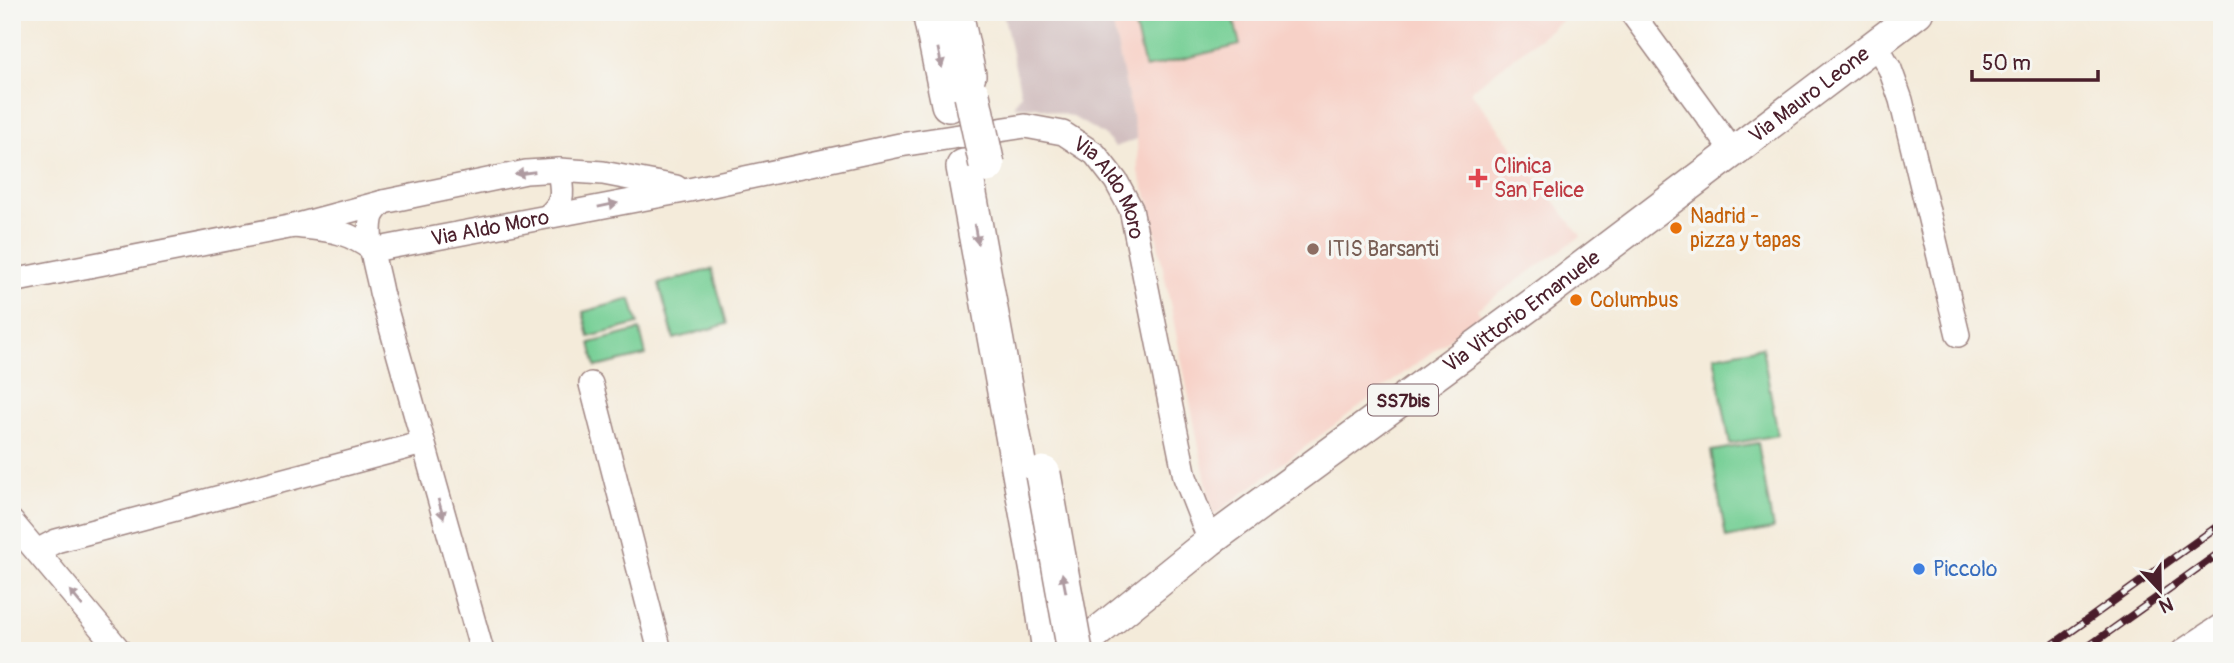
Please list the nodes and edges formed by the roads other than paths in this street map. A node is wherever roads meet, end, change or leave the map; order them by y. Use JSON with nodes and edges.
{"nodes":[{"id":1,"x":930,"y":12,"type":"edge"},
{"id":2,"x":955,"y":12,"type":"edge"},
{"id":3,"x":1631,"y":12,"type":"edge"},
{"id":4,"x":1918,"y":12,"type":"edge"},
{"id":5,"x":1876,"y":44,"type":"junction"},
{"id":6,"x":961,"y":100,"type":"junction"},
{"id":7,"x":1734,"y":153,"type":"junction"},
{"id":8,"x":559,"y":170,"type":"junction"},
{"id":9,"x":689,"y":190,"type":"junction"},
{"id":10,"x":383,"y":202,"type":"junction"},
{"id":11,"x":548,"y":216,"type":"junction"},
{"id":12,"x":294,"y":226,"type":"junction"},
{"id":13,"x":373,"y":250,"type":"junction"},
{"id":14,"x":12,"y":281,"type":"edge"},
{"id":15,"x":1958,"y":335,"type":"dead end"},
{"id":16,"x":591,"y":384,"type":"dead end"},
{"id":17,"x":423,"y":443,"type":"junction"},
{"id":18,"x":1032,"y":475,"type":"junction"},
{"id":19,"x":12,"y":522,"type":"edge"},
{"id":20,"x":1210,"y":541,"type":"junction"},
{"id":21,"x":37,"y":551,"type":"junction"},
{"id":22,"x":2222,"y":625,"type":"edge"},
{"id":23,"x":120,"y":651,"type":"edge"},
{"id":24,"x":482,"y":651,"type":"edge"},
{"id":25,"x":660,"y":651,"type":"edge"},
{"id":26,"x":1050,"y":651,"type":"edge"},
{"id":27,"x":1075,"y":651,"type":"edge"},
{"id":28,"x":2183,"y":651,"type":"edge"}],
"edges":[{"from":1,"to":6,"type":"highway","one_way":true},
{"from":2,"to":6,"type":"highway"},
{"from":3,"to":7,"type":"street"},
{"from":4,"to":5,"type":"main road","name":"Via Mauro Leone","number":"SS7bis"},
{"from":5,"to":7,"type":"main road","name":"Via Mauro Leone","number":"SS7bis"},
{"from":5,"to":15,"type":"street"},
{"from":6,"to":18,"type":"highway"},
{"from":7,"to":20,"type":"main road","name":"Via Vittorio Emanuele","number":"SS7bis"},
{"from":8,"to":9,"type":"street","name":"Via Aldo Moro"},
{"from":8,"to":10,"type":"street","name":"Via Aldo Moro","one_way":true},
{"from":8,"to":11,"type":"street"},
{"from":11,"to":9,"type":"street","name":"Via Aldo Moro","one_way":true},
{"from":9,"to":20,"type":"street","name":"Via Aldo Moro"},
{"from":10,"to":12,"type":"street","name":"Via Aldo Moro"},
{"from":10,"to":13,"type":"street"},
{"from":11,"to":13,"type":"street","name":"Via Aldo Moro"},
{"from":12,"to":13,"type":"street","name":"Via Aldo Moro"},
{"from":12,"to":14,"type":"street","name":"Via Aldo Moro"},
{"from":13,"to":17,"type":"street"},
{"from":16,"to":25,"type":"street"},
{"from":17,"to":21,"type":"street"},
{"from":17,"to":24,"type":"street","one_way":true},
{"from":18,"to":26,"type":"highway"},
{"from":27,"to":18,"type":"highway","one_way":true,"bridge":true},
{"from":19,"to":21,"type":"street"},
{"from":20,"to":27,"type":"main road","name":"Via Vittorio Emanuele","number":"SS7bis"},
{"from":23,"to":21,"type":"street","one_way":true},
{"from":22,"to":28,"type":"street"}]}
